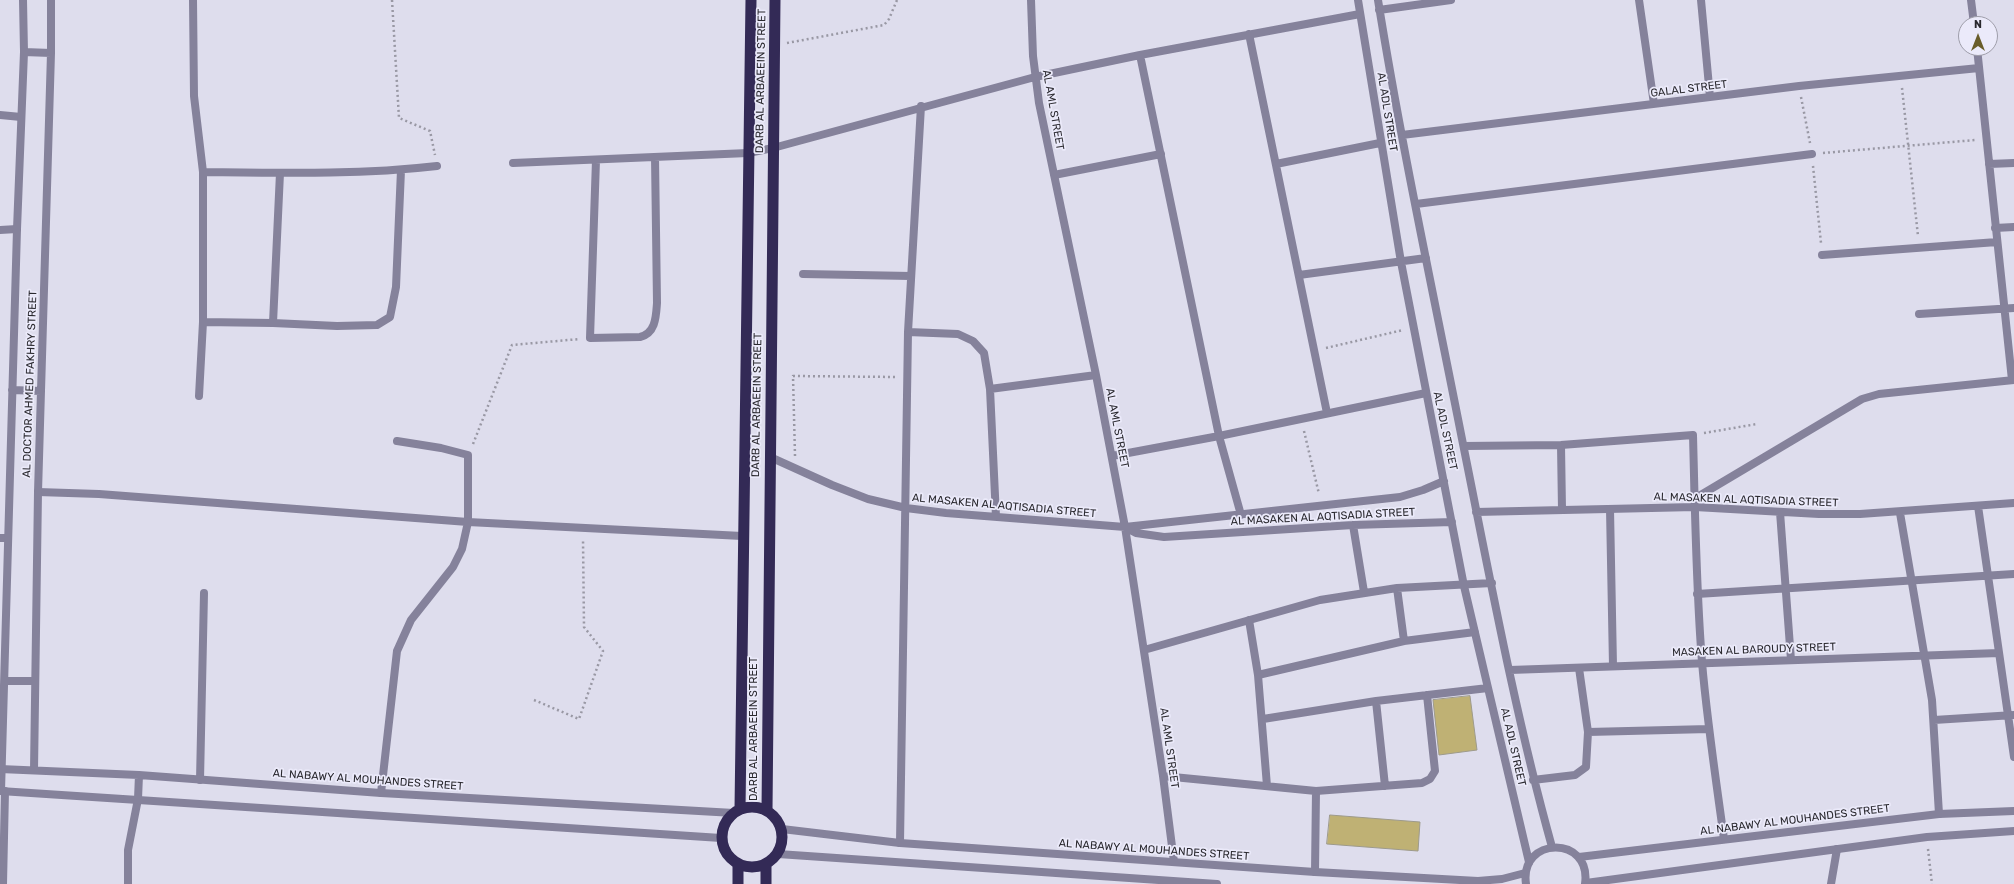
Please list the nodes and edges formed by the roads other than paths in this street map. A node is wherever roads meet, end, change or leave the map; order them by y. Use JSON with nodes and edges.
{"nodes":[{"id":1,"x":23,"y":0,"type":"edge"},
{"id":2,"x":51,"y":0,"type":"edge"},
{"id":3,"x":193,"y":0,"type":"edge"},
{"id":4,"x":751,"y":0,"type":"edge"},
{"id":5,"x":775,"y":0,"type":"edge"},
{"id":6,"x":1031,"y":0,"type":"edge"},
{"id":7,"x":1358,"y":0,"type":"edge"},
{"id":8,"x":1378,"y":0,"type":"edge"},
{"id":9,"x":1451,"y":0,"type":"edge"},
{"id":10,"x":1639,"y":0,"type":"edge"},
{"id":11,"x":1701,"y":0,"type":"edge"},
{"id":12,"x":1971,"y":0,"type":"edge"},
{"id":13,"x":1379,"y":10,"type":"junction"},
{"id":14,"x":1360,"y":14,"type":"junction"},
{"id":15,"x":1973,"y":16,"type":"edge"},
{"id":16,"x":1249,"y":34,"type":"junction"},
{"id":17,"x":24,"y":52,"type":"junction"},
{"id":18,"x":51,"y":54,"type":"junction"},
{"id":19,"x":1140,"y":55,"type":"junction"},
{"id":20,"x":1978,"y":56,"type":"edge"},
{"id":21,"x":1979,"y":68,"type":"junction"},
{"id":22,"x":1035,"y":77,"type":"junction"},
{"id":23,"x":1710,"y":97,"type":"junction"},
{"id":24,"x":1654,"y":104,"type":"junction"},
{"id":25,"x":922,"y":106,"type":"junction"},
{"id":26,"x":0,"y":115,"type":"edge"},
{"id":27,"x":21,"y":117,"type":"junction"},
{"id":28,"x":1402,"y":135,"type":"junction"},
{"id":29,"x":1380,"y":143,"type":"junction"},
{"id":30,"x":773,"y":148,"type":"junction"},
{"id":31,"x":748,"y":153,"type":"junction"},
{"id":32,"x":1161,"y":154,"type":"junction"},
{"id":33,"x":1812,"y":154,"type":"road end"},
{"id":34,"x":655,"y":157,"type":"junction"},
{"id":35,"x":596,"y":160,"type":"junction"},
{"id":36,"x":513,"y":163,"type":"dead end"},
{"id":37,"x":2014,"y":163,"type":"edge"},
{"id":38,"x":1276,"y":164,"type":"junction"},
{"id":39,"x":1989,"y":164,"type":"junction"},
{"id":40,"x":438,"y":166,"type":"road end"},
{"id":41,"x":401,"y":170,"type":"junction"},
{"id":42,"x":203,"y":172,"type":"junction"},
{"id":43,"x":280,"y":173,"type":"junction"},
{"id":44,"x":1054,"y":175,"type":"junction"},
{"id":45,"x":1416,"y":204,"type":"junction"},
{"id":46,"x":1995,"y":228,"type":"junction"},
{"id":47,"x":2014,"y":228,"type":"edge"},
{"id":48,"x":17,"y":229,"type":"junction"},
{"id":49,"x":0,"y":230,"type":"edge"},
{"id":50,"x":1997,"y":242,"type":"junction"},
{"id":51,"x":1822,"y":255,"type":"road end"},
{"id":52,"x":1426,"y":258,"type":"junction"},
{"id":53,"x":1401,"y":262,"type":"junction"},
{"id":54,"x":802,"y":274,"type":"dead end"},
{"id":55,"x":1299,"y":275,"type":"junction"},
{"id":56,"x":911,"y":276,"type":"junction"},
{"id":57,"x":2004,"y":308,"type":"junction"},
{"id":58,"x":2014,"y":308,"type":"edge"},
{"id":59,"x":1919,"y":314,"type":"dead end"},
{"id":60,"x":203,"y":322,"type":"junction"},
{"id":61,"x":273,"y":323,"type":"junction"},
{"id":62,"x":908,"y":332,"type":"junction"},
{"id":63,"x":1096,"y":375,"type":"junction"},
{"id":64,"x":2013,"y":380,"type":"edge"},
{"id":65,"x":990,"y":389,"type":"junction"},
{"id":66,"x":12,"y":390,"type":"junction"},
{"id":67,"x":41,"y":391,"type":"junction"},
{"id":68,"x":1426,"y":393,"type":"junction"},
{"id":69,"x":199,"y":396,"type":"dead end"},
{"id":70,"x":1327,"y":413,"type":"junction"},
{"id":71,"x":1219,"y":436,"type":"junction"},
{"id":72,"x":397,"y":441,"type":"dead end"},
{"id":73,"x":1560,"y":445,"type":"junction"},
{"id":74,"x":1464,"y":446,"type":"junction"},
{"id":75,"x":1112,"y":456,"type":"junction"},
{"id":76,"x":770,"y":457,"type":"junction"},
{"id":77,"x":1444,"y":480,"type":"junction"},
{"id":78,"x":38,"y":492,"type":"junction"},
{"id":79,"x":1695,"y":503,"type":"junction"},
{"id":80,"x":2014,"y":504,"type":"edge"},
{"id":81,"x":1978,"y":506,"type":"junction"},
{"id":82,"x":906,"y":508,"type":"junction"},
{"id":83,"x":1610,"y":508,"type":"junction"},
{"id":84,"x":1562,"y":510,"type":"junction"},
{"id":85,"x":1476,"y":512,"type":"junction"},
{"id":86,"x":1780,"y":512,"type":"junction"},
{"id":87,"x":1900,"y":513,"type":"junction"},
{"id":88,"x":1241,"y":515,"type":"junction"},
{"id":89,"x":996,"y":517,"type":"junction"},
{"id":90,"x":468,"y":522,"type":"junction"},
{"id":91,"x":1452,"y":522,"type":"junction"},
{"id":92,"x":1353,"y":525,"type":"junction"},
{"id":93,"x":1125,"y":527,"type":"junction"},
{"id":94,"x":742,"y":536,"type":"junction"},
{"id":95,"x":4,"y":538,"type":"edge"},
{"id":96,"x":2014,"y":574,"type":"edge"},
{"id":97,"x":1989,"y":575,"type":"junction"},
{"id":98,"x":1911,"y":580,"type":"junction"},
{"id":99,"x":1492,"y":583,"type":"junction"},
{"id":100,"x":1464,"y":586,"type":"junction"},
{"id":101,"x":1397,"y":588,"type":"junction"},
{"id":102,"x":1786,"y":588,"type":"junction"},
{"id":103,"x":1364,"y":592,"type":"junction"},
{"id":104,"x":204,"y":593,"type":"dead end"},
{"id":105,"x":1697,"y":594,"type":"junction"},
{"id":106,"x":1249,"y":620,"type":"junction"},
{"id":107,"x":1474,"y":632,"type":"junction"},
{"id":108,"x":1404,"y":642,"type":"junction"},
{"id":109,"x":1144,"y":650,"type":"junction"},
{"id":110,"x":1999,"y":653,"type":"junction"},
{"id":111,"x":1925,"y":656,"type":"junction"},
{"id":112,"x":1791,"y":660,"type":"junction"},
{"id":113,"x":1702,"y":663,"type":"junction"},
{"id":114,"x":1613,"y":666,"type":"junction"},
{"id":115,"x":1579,"y":668,"type":"junction"},
{"id":116,"x":1510,"y":670,"type":"junction"},
{"id":117,"x":1258,"y":675,"type":"junction"},
{"id":118,"x":5,"y":681,"type":"junction"},
{"id":119,"x":35,"y":681,"type":"junction"},
{"id":120,"x":1488,"y":688,"type":"junction"},
{"id":121,"x":1427,"y":695,"type":"junction"},
{"id":122,"x":1376,"y":701,"type":"junction"},
{"id":123,"x":2011,"y":715,"type":"edge"},
{"id":124,"x":1263,"y":719,"type":"junction"},
{"id":125,"x":1934,"y":720,"type":"junction"},
{"id":126,"x":1709,"y":729,"type":"junction"},
{"id":127,"x":1588,"y":732,"type":"junction"},
{"id":128,"x":2014,"y":757,"type":"edge"},
{"id":129,"x":1,"y":769,"type":"edge"},
{"id":130,"x":34,"y":770,"type":"junction"},
{"id":131,"x":140,"y":775,"type":"junction"},
{"id":132,"x":1163,"y":776,"type":"junction"},
{"id":133,"x":200,"y":780,"type":"junction"},
{"id":134,"x":1533,"y":780,"type":"junction"},
{"id":135,"x":1267,"y":786,"type":"junction"},
{"id":136,"x":1385,"y":786,"type":"junction"},
{"id":137,"x":2,"y":791,"type":"edge"},
{"id":138,"x":1316,"y":791,"type":"junction"},
{"id":139,"x":381,"y":793,"type":"junction"},
{"id":140,"x":138,"y":799,"type":"junction"},
{"id":141,"x":767,"y":810,"type":"junction"},
{"id":142,"x":737,"y":811,"type":"junction"},
{"id":143,"x":2014,"y":811,"type":"edge"},
{"id":144,"x":1939,"y":814,"type":"junction"},
{"id":145,"x":782,"y":829,"type":"junction"},
{"id":146,"x":2014,"y":831,"type":"edge"},
{"id":147,"x":722,"y":838,"type":"junction"},
{"id":148,"x":1724,"y":839,"type":"junction"},
{"id":149,"x":900,"y":843,"type":"junction"},
{"id":150,"x":1552,"y":847,"type":"junction"},
{"id":151,"x":1837,"y":849,"type":"junction"},
{"id":152,"x":778,"y":854,"type":"junction"},
{"id":153,"x":1579,"y":857,"type":"junction"},
{"id":154,"x":1174,"y":862,"type":"junction"},
{"id":155,"x":1529,"y":862,"type":"junction"},
{"id":156,"x":738,"y":864,"type":"junction"},
{"id":157,"x":766,"y":864,"type":"junction"},
{"id":158,"x":1315,"y":872,"type":"junction"},
{"id":159,"x":1525,"y":873,"type":"junction"},
{"id":160,"x":1176,"y":883,"type":"edge"},
{"id":161,"x":1586,"y":883,"type":"edge"},
{"id":162,"x":3,"y":884,"type":"edge"},
{"id":163,"x":128,"y":884,"type":"edge"},
{"id":164,"x":738,"y":884,"type":"edge"},
{"id":165,"x":766,"y":884,"type":"edge"},
{"id":166,"x":1217,"y":884,"type":"edge"},
{"id":167,"x":1526,"y":884,"type":"edge"},
{"id":168,"x":1831,"y":884,"type":"edge"}],
"edges":[{"from":1,"to":17,"type":"street","name":"AL DOCTOR AHMED FAKHRY STREET"},
{"from":2,"to":18,"type":"street","name":"AL DOCTOR AHMED FAKHRY STREET"},
{"from":3,"to":42,"type":"street"},
{"from":4,"to":31,"type":"highway","name":"DARB AL ARBAEEIN STREET"},
{"from":5,"to":30,"type":"highway","name":"DARB AL ARBAEEIN STREET"},
{"from":6,"to":22,"type":"street","name":"AL AML STREET"},
{"from":7,"to":14,"type":"street","name":"AL ADL STREET"},
{"from":8,"to":13,"type":"street","name":"AL ADL STREET"},
{"from":9,"to":13,"type":"street"},
{"from":10,"to":24,"type":"street"},
{"from":11,"to":23,"type":"street"},
{"from":12,"to":15,"type":"street"},
{"from":13,"to":28,"type":"street","name":"AL ADL STREET"},
{"from":14,"to":16,"type":"street"},
{"from":14,"to":29,"type":"street","name":"AL ADL STREET"},
{"from":16,"to":19,"type":"street"},
{"from":16,"to":38,"type":"street"},
{"from":17,"to":18,"type":"street"},
{"from":17,"to":27,"type":"street","name":"AL DOCTOR AHMED FAKHRY STREET"},
{"from":18,"to":67,"type":"street","name":"AL DOCTOR AHMED FAKHRY STREET"},
{"from":19,"to":22,"type":"street"},
{"from":19,"to":32,"type":"street"},
{"from":20,"to":21,"type":"street"},
{"from":21,"to":23,"type":"street","name":"GALAL STREET"},
{"from":21,"to":39,"type":"street"},
{"from":22,"to":25,"type":"street"},
{"from":22,"to":44,"type":"street","name":"AL AML STREET"},
{"from":23,"to":24,"type":"street","name":"GALAL STREET"},
{"from":24,"to":28,"type":"street","name":"GALAL STREET"},
{"from":25,"to":30,"type":"street"},
{"from":25,"to":56,"type":"street"},
{"from":26,"to":27,"type":"street"},
{"from":27,"to":48,"type":"street","name":"AL DOCTOR AHMED FAKHRY STREET"},
{"from":28,"to":45,"type":"street","name":"AL ADL STREET"},
{"from":29,"to":38,"type":"street"},
{"from":29,"to":53,"type":"street","name":"AL ADL STREET"},
{"from":30,"to":31,"type":"street"},
{"from":30,"to":76,"type":"highway","name":"DARB AL ARBAEEIN STREET"},
{"from":31,"to":34,"type":"street"},
{"from":31,"to":94,"type":"highway","name":"DARB AL ARBAEEIN STREET"},
{"from":32,"to":44,"type":"street"},
{"from":32,"to":71,"type":"street"},
{"from":33,"to":45,"type":"street"},
{"from":34,"to":35,"type":"street"},
{"from":34,"to":35,"type":"street"},
{"from":35,"to":36,"type":"street"},
{"from":37,"to":39,"type":"street"},
{"from":38,"to":55,"type":"street"},
{"from":39,"to":46,"type":"street"},
{"from":40,"to":41,"type":"street"},
{"from":41,"to":43,"type":"street"},
{"from":41,"to":61,"type":"street"},
{"from":42,"to":43,"type":"street"},
{"from":42,"to":60,"type":"street"},
{"from":43,"to":61,"type":"street"},
{"from":44,"to":63,"type":"street","name":"AL AML STREET"},
{"from":45,"to":52,"type":"street","name":"AL ADL STREET"},
{"from":46,"to":47,"type":"street"},
{"from":46,"to":50,"type":"street"},
{"from":48,"to":49,"type":"street"},
{"from":48,"to":66,"type":"street","name":"AL DOCTOR AHMED FAKHRY STREET"},
{"from":50,"to":51,"type":"street"},
{"from":50,"to":57,"type":"street"},
{"from":52,"to":53,"type":"street"},
{"from":52,"to":74,"type":"street","name":"AL ADL STREET"},
{"from":53,"to":55,"type":"street"},
{"from":53,"to":68,"type":"street","name":"AL ADL STREET"},
{"from":54,"to":56,"type":"street"},
{"from":55,"to":70,"type":"street"},
{"from":56,"to":62,"type":"street"},
{"from":57,"to":58,"type":"street"},
{"from":57,"to":59,"type":"street"},
{"from":57,"to":64,"type":"street"},
{"from":60,"to":61,"type":"street"},
{"from":60,"to":69,"type":"street"},
{"from":62,"to":65,"type":"street"},
{"from":62,"to":82,"type":"street"},
{"from":63,"to":65,"type":"street"},
{"from":63,"to":75,"type":"street","name":"AL AML STREET"},
{"from":64,"to":79,"type":"street"},
{"from":65,"to":89,"type":"street"},
{"from":66,"to":67,"type":"street"},
{"from":66,"to":95,"type":"street","name":"AL DOCTOR AHMED FAKHRY STREET"},
{"from":67,"to":78,"type":"street","name":"AL DOCTOR AHMED FAKHRY STREET"},
{"from":68,"to":70,"type":"street"},
{"from":68,"to":77,"type":"street","name":"AL ADL STREET"},
{"from":70,"to":71,"type":"street"},
{"from":71,"to":75,"type":"street"},
{"from":71,"to":88,"type":"street"},
{"from":72,"to":90,"type":"street"},
{"from":73,"to":74,"type":"street"},
{"from":73,"to":79,"type":"street"},
{"from":73,"to":84,"type":"street"},
{"from":74,"to":85,"type":"street","name":"AL ADL STREET"},
{"from":75,"to":93,"type":"street","name":"AL AML STREET"},
{"from":76,"to":82,"type":"street","name":"AL MASAKEN AL AQTISADIA STREET"},
{"from":76,"to":141,"type":"highway","name":"DARB AL ARBAEEIN STREET"},
{"from":77,"to":88,"type":"street","name":"AL MASAKEN AL AQTISADIA STREET"},
{"from":77,"to":91,"type":"street","name":"AL ADL STREET"},
{"from":78,"to":90,"type":"street"},
{"from":78,"to":119,"type":"street","name":"AL DOCTOR AHMED FAKHRY STREET"},
{"from":79,"to":83,"type":"street","name":"AL MASAKEN AL AQTISADIA STREET"},
{"from":79,"to":86,"type":"street","name":"AL MASAKEN AL AQTISADIA STREET"},
{"from":79,"to":105,"type":"street"},
{"from":80,"to":81,"type":"street","name":"AL MASAKEN AL AQTISADIA STREET"},
{"from":81,"to":87,"type":"street","name":"AL MASAKEN AL AQTISADIA STREET"},
{"from":81,"to":97,"type":"street"},
{"from":82,"to":89,"type":"street","name":"AL MASAKEN AL AQTISADIA STREET"},
{"from":82,"to":149,"type":"street"},
{"from":83,"to":84,"type":"street","name":"AL MASAKEN AL AQTISADIA STREET"},
{"from":83,"to":114,"type":"street"},
{"from":84,"to":85,"type":"street","name":"AL MASAKEN AL AQTISADIA STREET"},
{"from":85,"to":99,"type":"street","name":"AL ADL STREET"},
{"from":86,"to":87,"type":"street","name":"AL MASAKEN AL AQTISADIA STREET"},
{"from":86,"to":102,"type":"street"},
{"from":87,"to":98,"type":"street"},
{"from":88,"to":93,"type":"street","name":"AL MASAKEN AL AQTISADIA STREET"},
{"from":89,"to":93,"type":"street","name":"AL MASAKEN AL AQTISADIA STREET"},
{"from":90,"to":94,"type":"street"},
{"from":90,"to":139,"type":"street"},
{"from":91,"to":92,"type":"street","name":"AL MASAKEN AL AQTISADIA STREET"},
{"from":91,"to":100,"type":"street","name":"AL ADL STREET"},
{"from":92,"to":93,"type":"street","name":"AL MASAKEN AL AQTISADIA STREET"},
{"from":92,"to":103,"type":"street"},
{"from":93,"to":109,"type":"street","name":"AL AML STREET"},
{"from":94,"to":142,"type":"highway","name":"DARB AL ARBAEEIN STREET"},
{"from":95,"to":118,"type":"street","name":"AL DOCTOR AHMED FAKHRY STREET"},
{"from":96,"to":97,"type":"street"},
{"from":97,"to":98,"type":"street"},
{"from":97,"to":110,"type":"street"},
{"from":98,"to":102,"type":"street"},
{"from":98,"to":111,"type":"street"},
{"from":99,"to":100,"type":"street"},
{"from":99,"to":116,"type":"street","name":"AL ADL STREET"},
{"from":100,"to":101,"type":"street"},
{"from":100,"to":107,"type":"street","name":"AL ADL STREET"},
{"from":101,"to":103,"type":"street"},
{"from":101,"to":108,"type":"street"},
{"from":102,"to":105,"type":"street"},
{"from":102,"to":112,"type":"street"},
{"from":103,"to":106,"type":"street"},
{"from":104,"to":133,"type":"street"},
{"from":105,"to":113,"type":"street"},
{"from":106,"to":109,"type":"street"},
{"from":106,"to":117,"type":"street"},
{"from":107,"to":108,"type":"street"},
{"from":107,"to":120,"type":"street","name":"AL ADL STREET"},
{"from":108,"to":117,"type":"street"},
{"from":109,"to":132,"type":"street","name":"AL AML STREET"},
{"from":110,"to":111,"type":"street","name":"MASAKEN AL BAROUDY STREET"},
{"from":110,"to":123,"type":"street"},
{"from":111,"to":112,"type":"street","name":"MASAKEN AL BAROUDY STREET"},
{"from":111,"to":125,"type":"street"},
{"from":112,"to":113,"type":"street","name":"MASAKEN AL BAROUDY STREET"},
{"from":113,"to":114,"type":"street","name":"MASAKEN AL BAROUDY STREET"},
{"from":113,"to":126,"type":"street"},
{"from":114,"to":115,"type":"street","name":"MASAKEN AL BAROUDY STREET"},
{"from":115,"to":116,"type":"street","name":"MASAKEN AL BAROUDY STREET"},
{"from":115,"to":127,"type":"street"},
{"from":116,"to":134,"type":"street","name":"AL ADL STREET"},
{"from":117,"to":124,"type":"street"},
{"from":118,"to":119,"type":"street"},
{"from":118,"to":129,"type":"street","name":"AL DOCTOR AHMED FAKHRY STREET"},
{"from":119,"to":130,"type":"street","name":"AL DOCTOR AHMED FAKHRY STREET"},
{"from":120,"to":121,"type":"street"},
{"from":120,"to":155,"type":"street","name":"AL ADL STREET"},
{"from":121,"to":122,"type":"street"},
{"from":121,"to":136,"type":"street"},
{"from":122,"to":124,"type":"street"},
{"from":122,"to":136,"type":"street"},
{"from":123,"to":125,"type":"street"},
{"from":123,"to":128,"type":"street"},
{"from":124,"to":135,"type":"street"},
{"from":125,"to":144,"type":"street"},
{"from":126,"to":127,"type":"street"},
{"from":126,"to":148,"type":"street"},
{"from":127,"to":134,"type":"street"},
{"from":129,"to":130,"type":"street","name":"AL NABAWY AL MOUHANDES STREET"},
{"from":129,"to":137,"type":"street","name":"AL DOCTOR AHMED FAKHRY STREET"},
{"from":130,"to":131,"type":"street","name":"AL NABAWY AL MOUHANDES STREET"},
{"from":131,"to":133,"type":"street","name":"AL NABAWY AL MOUHANDES STREET"},
{"from":131,"to":140,"type":"street"},
{"from":132,"to":135,"type":"street"},
{"from":132,"to":154,"type":"street","name":"AL AML STREET"},
{"from":133,"to":139,"type":"street","name":"AL NABAWY AL MOUHANDES STREET"},
{"from":134,"to":150,"type":"street","name":"AL ADL STREET"},
{"from":135,"to":138,"type":"street"},
{"from":136,"to":138,"type":"street"},
{"from":137,"to":140,"type":"street"},
{"from":137,"to":162,"type":"street"},
{"from":138,"to":158,"type":"street"},
{"from":139,"to":142,"type":"street","name":"AL NABAWY AL MOUHANDES STREET"},
{"from":140,"to":147,"type":"street"},
{"from":140,"to":163,"type":"street"},
{"from":141,"to":142,"type":"highway"},
{"from":141,"to":145,"type":"highway"},
{"from":142,"to":147,"type":"highway"},
{"from":143,"to":144,"type":"street","name":"AL NABAWY AL MOUHANDES STREET"},
{"from":144,"to":148,"type":"street","name":"AL NABAWY AL MOUHANDES STREET"},
{"from":145,"to":149,"type":"street","name":"AL NABAWY AL MOUHANDES STREET"},
{"from":145,"to":152,"type":"highway"},
{"from":146,"to":151,"type":"street"},
{"from":147,"to":156,"type":"highway"},
{"from":148,"to":153,"type":"street","name":"AL NABAWY AL MOUHANDES STREET"},
{"from":149,"to":154,"type":"street","name":"AL NABAWY AL MOUHANDES STREET"},
{"from":150,"to":153,"type":"street"},
{"from":150,"to":155,"type":"street"},
{"from":151,"to":161,"type":"street"},
{"from":151,"to":168,"type":"street"},
{"from":152,"to":157,"type":"highway"},
{"from":152,"to":160,"type":"street"},
{"from":153,"to":161,"type":"street"},
{"from":154,"to":158,"type":"street","name":"AL NABAWY AL MOUHANDES STREET"},
{"from":155,"to":159,"type":"street"},
{"from":156,"to":157,"type":"highway"},
{"from":156,"to":164,"type":"highway"},
{"from":157,"to":165,"type":"highway"},
{"from":158,"to":159,"type":"street","name":"AL NABAWY AL MOUHANDES STREET"},
{"from":159,"to":167,"type":"street"},
{"from":160,"to":166,"type":"street"}]}
